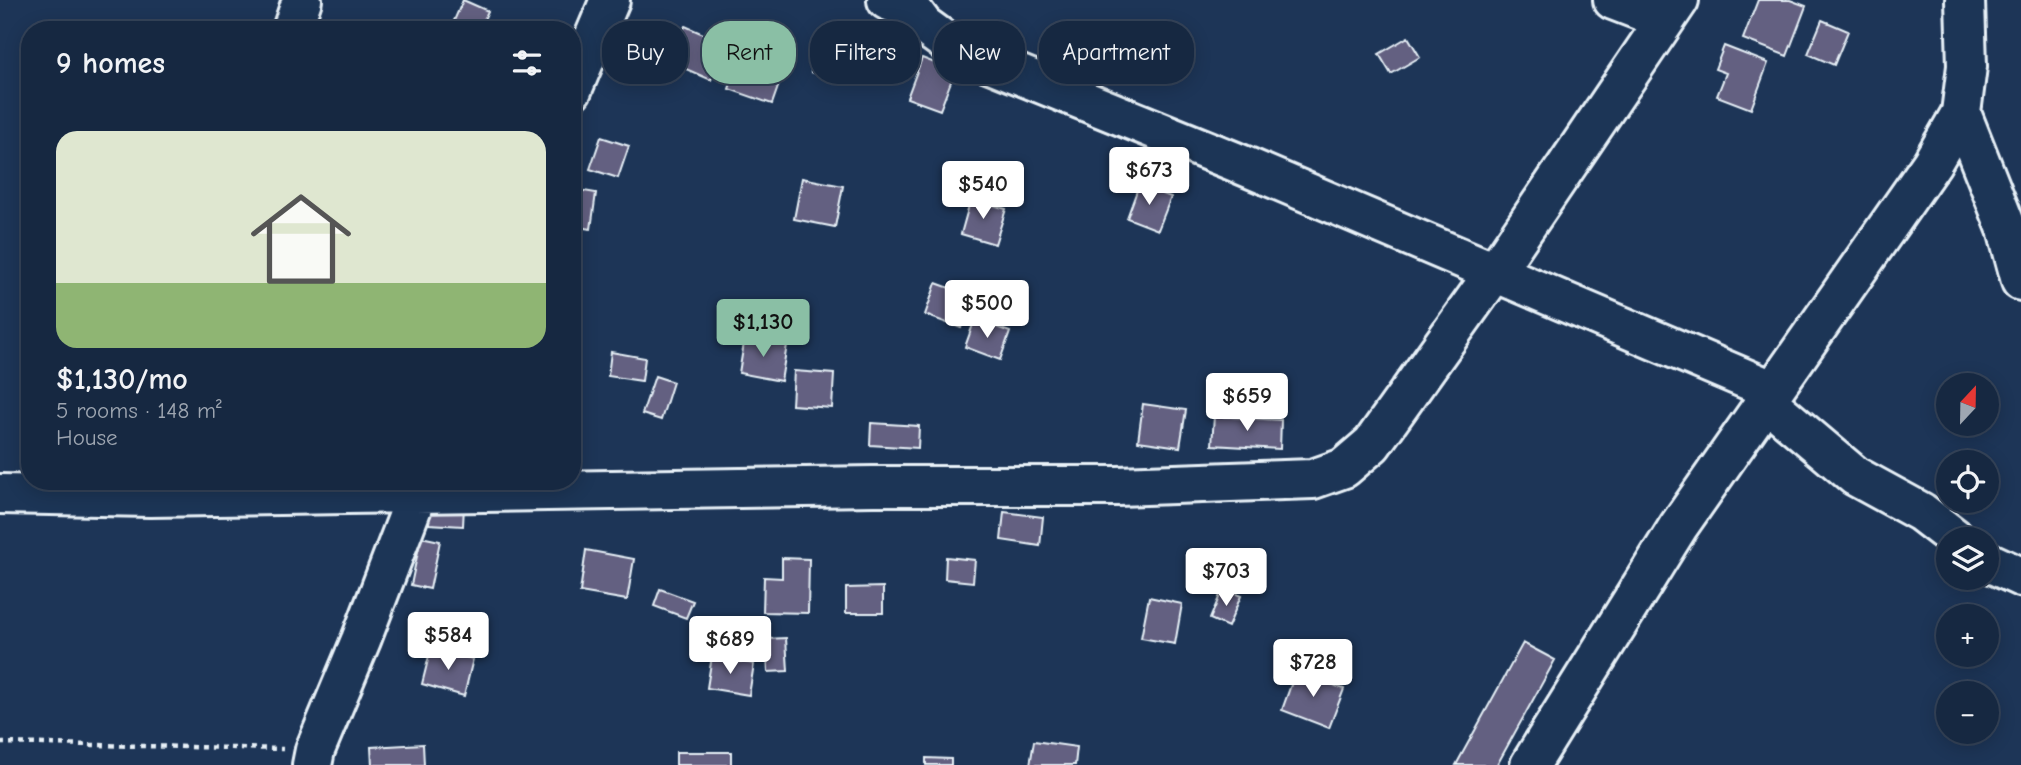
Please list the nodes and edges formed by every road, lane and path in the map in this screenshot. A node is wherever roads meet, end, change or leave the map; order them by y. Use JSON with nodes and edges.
{"nodes":[{"id":1,"x":302,"y":0,"type":"edge"},
{"id":2,"x":610,"y":0,"type":"edge"},
{"id":3,"x":1613,"y":0,"type":"edge"},
{"id":4,"x":1965,"y":0,"type":"edge"},
{"id":5,"x":904,"y":3,"type":"edge"},
{"id":6,"x":1672,"y":10,"type":"edge"},
{"id":7,"x":295,"y":21,"type":"edge"},
{"id":8,"x":581,"y":69,"type":"edge"},
{"id":9,"x":1961,"y":113,"type":"junction"},
{"id":10,"x":1494,"y":273,"type":"junction"},
{"id":11,"x":2021,"y":281,"type":"edge"},
{"id":12,"x":1769,"y":395,"type":"junction"},
{"id":13,"x":581,"y":487,"type":"edge"},
{"id":14,"x":340,"y":490,"type":"edge"},
{"id":15,"x":420,"y":490,"type":"edge"},
{"id":16,"x":0,"y":494,"type":"edge"},
{"id":17,"x":1940,"y":527,"type":"edge"},
{"id":18,"x":1999,"y":567,"type":"edge"},
{"id":19,"x":2021,"y":577,"type":"edge"},
{"id":20,"x":0,"y":743,"type":"edge"},
{"id":21,"x":314,"y":757,"type":"edge"},
{"id":22,"x":1530,"y":765,"type":"edge"}],
"edges":[{"from":1,"to":7,"type":"street"},
{"from":2,"to":8,"type":"street"},
{"from":3,"to":6,"type":"street"},
{"from":4,"to":9,"type":"street"},
{"from":5,"to":10,"type":"street"},
{"from":6,"to":10,"type":"street"},
{"from":9,"to":11,"type":"street"},
{"from":9,"to":12,"type":"street"},
{"from":10,"to":12,"type":"street"},
{"from":10,"to":13,"type":"street"},
{"from":12,"to":17,"type":"street"},
{"from":12,"to":22,"type":"street"},
{"from":14,"to":16,"type":"street"},
{"from":15,"to":21,"type":"street"},
{"from":18,"to":19,"type":"street"},
{"from":20,"to":21,"type":"path"}]}
